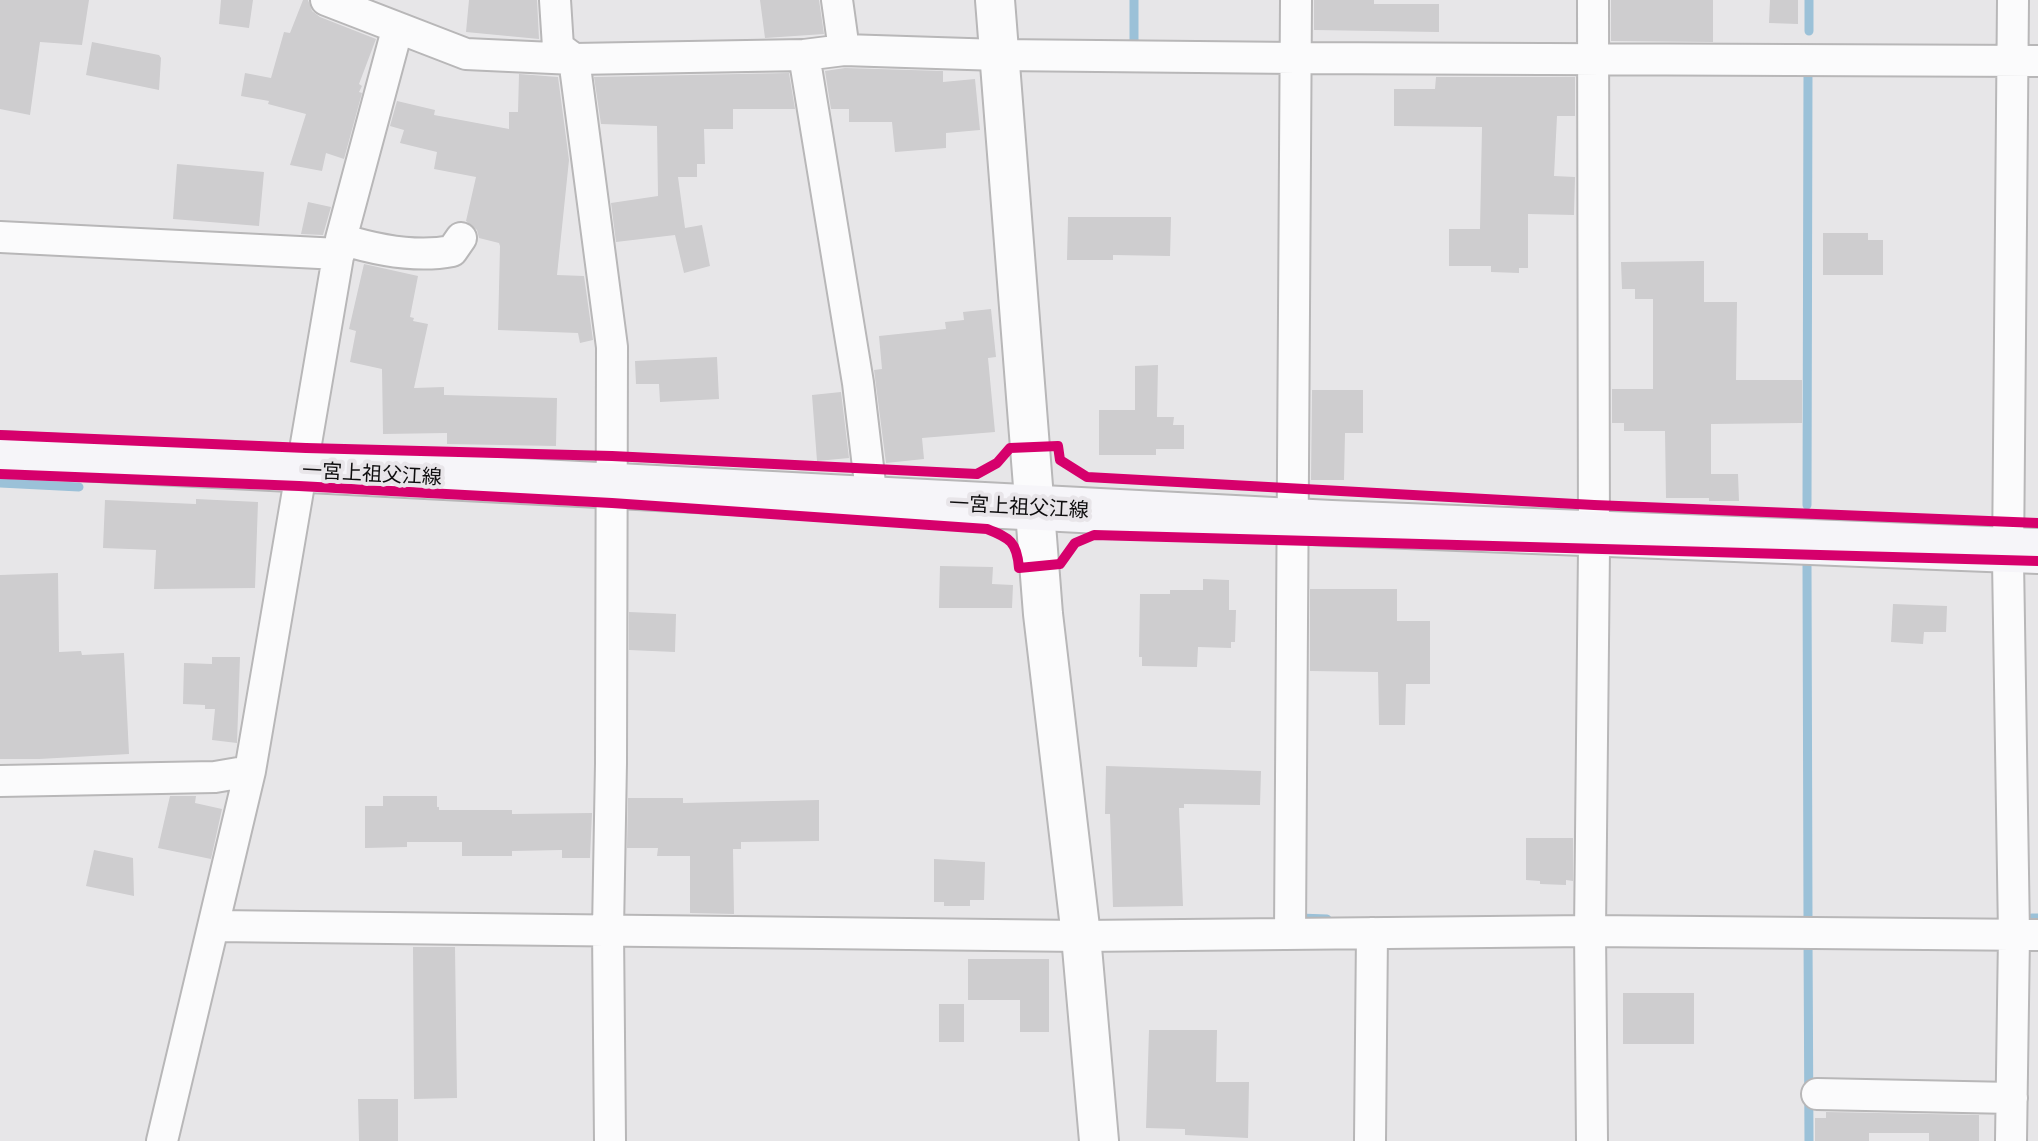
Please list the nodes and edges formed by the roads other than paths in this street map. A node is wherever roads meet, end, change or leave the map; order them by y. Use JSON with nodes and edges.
{"nodes":[{"id":1,"x":326,"y":0,"type":"edge"},
{"id":2,"x":555,"y":0,"type":"edge"},
{"id":3,"x":837,"y":0,"type":"edge"},
{"id":4,"x":995,"y":0,"type":"edge"},
{"id":5,"x":1296,"y":0,"type":"edge"},
{"id":6,"x":1593,"y":0,"type":"edge"},
{"id":7,"x":2013,"y":0,"type":"edge"},
{"id":8,"x":397,"y":30,"type":"junction"},
{"id":9,"x":844,"y":50,"type":"junction"},
{"id":10,"x":804,"y":55,"type":"junction"},
{"id":11,"x":999,"y":55,"type":"junction"},
{"id":12,"x":1593,"y":57,"type":"junction"},
{"id":13,"x":1296,"y":58,"type":"junction"},
{"id":14,"x":574,"y":59,"type":"junction"},
{"id":15,"x":2026,"y":61,"type":"edge"},
{"id":16,"x":0,"y":237,"type":"edge"},
{"id":17,"x":461,"y":238,"type":"dead end"},
{"id":18,"x":340,"y":246,"type":"junction"},
{"id":19,"x":0,"y":454,"type":"edge"},
{"id":20,"x":303,"y":470,"type":"junction"},
{"id":21,"x":612,"y":486,"type":"junction"},
{"id":22,"x":872,"y":500,"type":"junction"},
{"id":23,"x":1036,"y":508,"type":"junction"},
{"id":24,"x":1291,"y":521,"type":"junction"},
{"id":25,"x":1594,"y":533,"type":"junction"},
{"id":26,"x":2023,"y":550,"type":"edge"},
{"id":27,"x":250,"y":771,"type":"junction"},
{"id":28,"x":0,"y":781,"type":"edge"},
{"id":29,"x":215,"y":926,"type":"junction"},
{"id":30,"x":608,"y":930,"type":"junction"},
{"id":31,"x":1590,"y":931,"type":"junction"},
{"id":32,"x":1372,"y":933,"type":"junction"},
{"id":33,"x":1290,"y":934,"type":"junction"},
{"id":34,"x":2026,"y":935,"type":"edge"},
{"id":35,"x":1081,"y":936,"type":"junction"},
{"id":36,"x":1817,"y":1094,"type":"dead end"},
{"id":37,"x":2012,"y":1098,"type":"junction"},
{"id":38,"x":162,"y":1141,"type":"edge"},
{"id":39,"x":610,"y":1141,"type":"edge"},
{"id":40,"x":1099,"y":1141,"type":"edge"},
{"id":41,"x":1370,"y":1141,"type":"edge"},
{"id":42,"x":1592,"y":1141,"type":"edge"},
{"id":43,"x":2011,"y":1141,"type":"edge"}],
"edges":[{"from":1,"to":8,"type":"street"},
{"from":2,"to":14,"type":"street"},
{"from":3,"to":9,"type":"street"},
{"from":4,"to":11,"type":"street"},
{"from":5,"to":13,"type":"street"},
{"from":6,"to":12,"type":"street"},
{"from":7,"to":15,"type":"street"},
{"from":8,"to":14,"type":"street"},
{"from":8,"to":18,"type":"street"},
{"from":9,"to":10,"type":"street"},
{"from":9,"to":11,"type":"street"},
{"from":10,"to":14,"type":"street"},
{"from":10,"to":22,"type":"street"},
{"from":11,"to":13,"type":"street"},
{"from":11,"to":23,"type":"street"},
{"from":12,"to":13,"type":"street"},
{"from":12,"to":15,"type":"street"},
{"from":12,"to":25,"type":"street"},
{"from":13,"to":24,"type":"street"},
{"from":14,"to":21,"type":"street"},
{"from":15,"to":26,"type":"street"},
{"from":16,"to":18,"type":"street"},
{"from":17,"to":18,"type":"street"},
{"from":18,"to":20,"type":"street"},
{"from":19,"to":20,"type":"main road","name":"一宮上祖父江線"},
{"from":20,"to":21,"type":"main road","name":"一宮上祖父江線"},
{"from":20,"to":27,"type":"street"},
{"from":21,"to":22,"type":"main road","name":"一宮上祖父江線"},
{"from":21,"to":30,"type":"street"},
{"from":22,"to":23,"type":"main road","name":"一宮上祖父江線"},
{"from":23,"to":24,"type":"main road","name":"一宮上祖父江線"},
{"from":23,"to":35,"type":"street"},
{"from":24,"to":25,"type":"main road","name":"一宮上祖父江線"},
{"from":24,"to":33,"type":"street"},
{"from":25,"to":26,"type":"main road","name":"一宮上祖父江線"},
{"from":25,"to":31,"type":"street"},
{"from":26,"to":34,"type":"street"},
{"from":27,"to":28,"type":"street"},
{"from":27,"to":29,"type":"street"},
{"from":29,"to":30,"type":"street"},
{"from":29,"to":38,"type":"street"},
{"from":30,"to":35,"type":"street"},
{"from":30,"to":39,"type":"street"},
{"from":31,"to":32,"type":"street"},
{"from":31,"to":34,"type":"street"},
{"from":31,"to":42,"type":"street"},
{"from":32,"to":33,"type":"street"},
{"from":32,"to":41,"type":"street"},
{"from":33,"to":35,"type":"street"},
{"from":34,"to":37,"type":"street"},
{"from":35,"to":40,"type":"street"},
{"from":36,"to":37,"type":"street"},
{"from":37,"to":43,"type":"street"}]}
